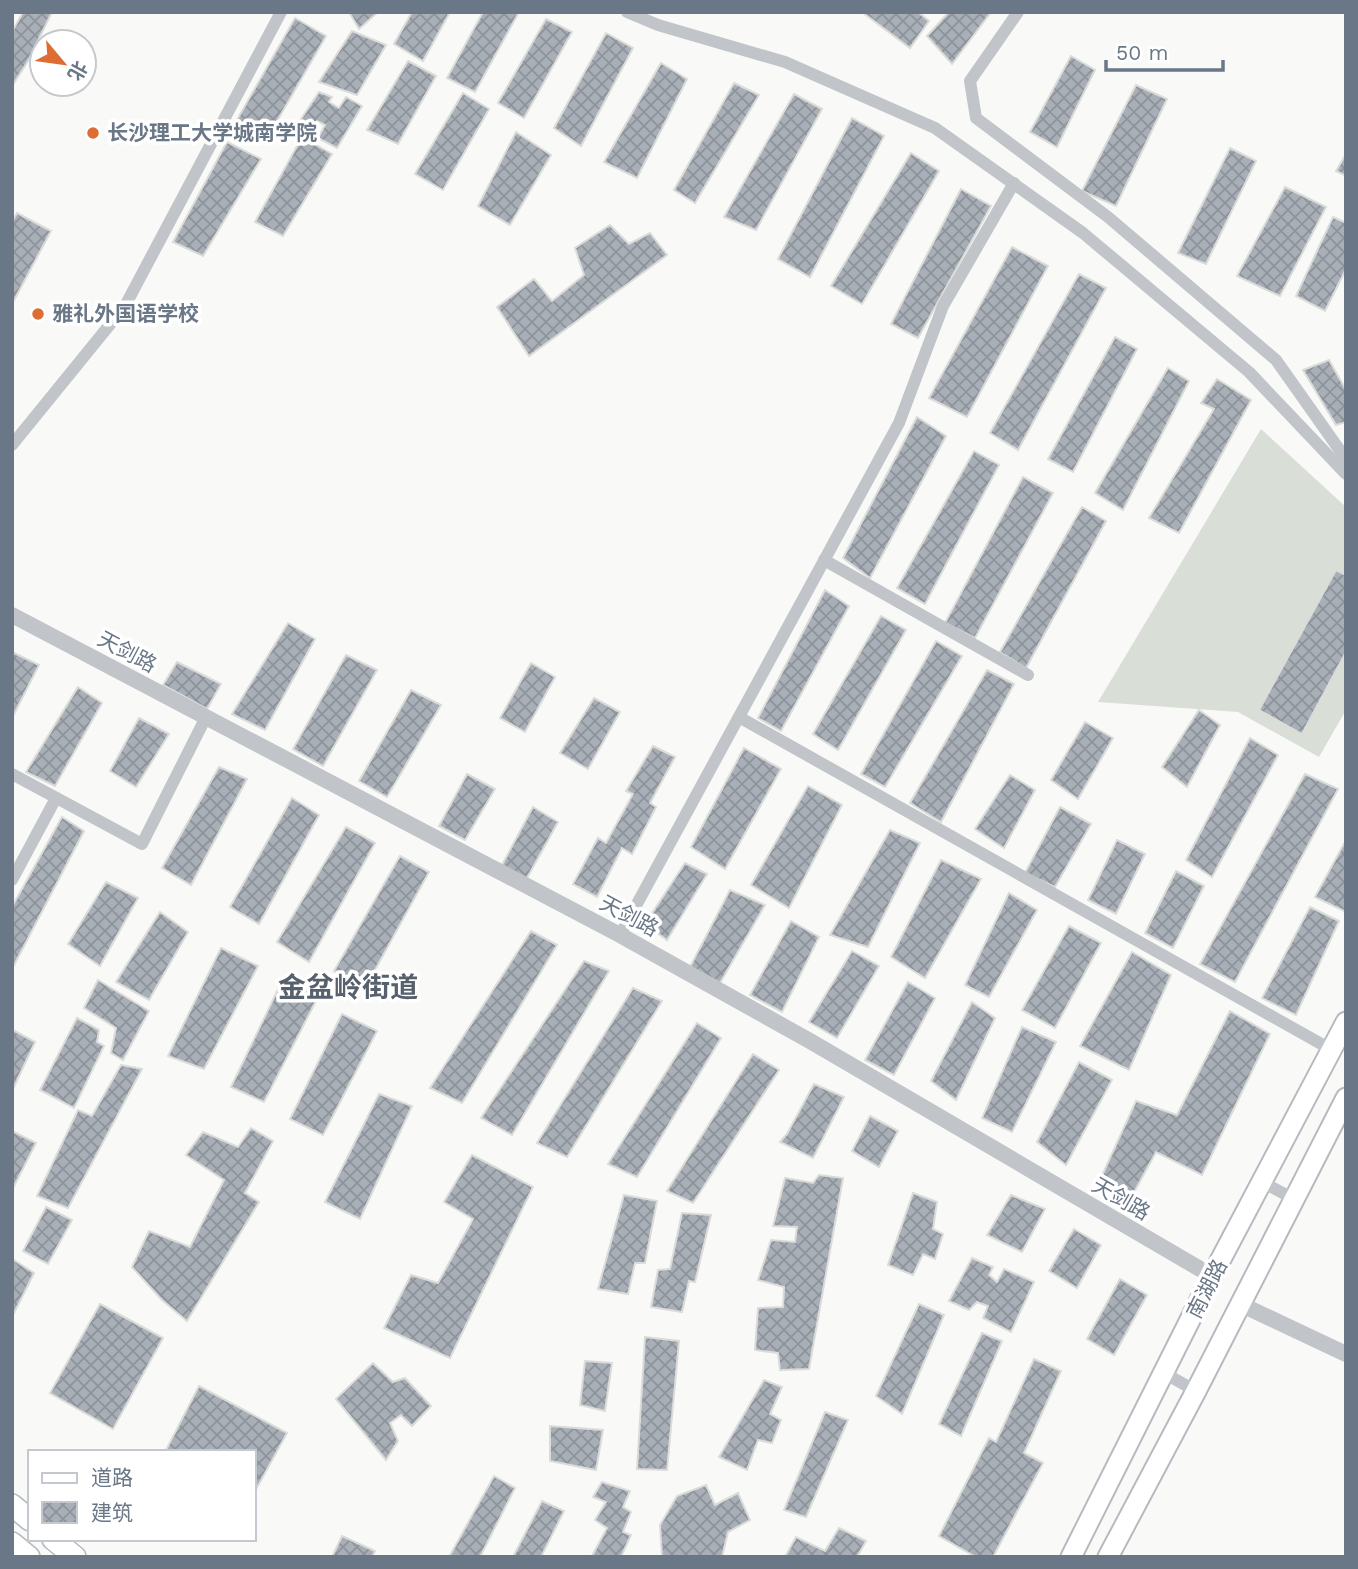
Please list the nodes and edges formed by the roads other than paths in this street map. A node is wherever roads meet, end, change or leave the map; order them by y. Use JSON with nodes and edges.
{"nodes":[{"id":1,"x":281,"y":12,"type":"edge"},
{"id":2,"x":627,"y":12,"type":"edge"},
{"id":3,"x":1018,"y":12,"type":"edge"},
{"id":4,"x":1014,"y":183,"type":"junction"},
{"id":5,"x":12,"y":445,"type":"edge"},
{"id":6,"x":1346,"y":459,"type":"edge"},
{"id":7,"x":1346,"y":474,"type":"edge"},
{"id":8,"x":824,"y":560,"type":"junction"},
{"id":9,"x":12,"y":615,"type":"edge"},
{"id":10,"x":1028,"y":675,"type":"dead end"},
{"id":11,"x":206,"y":717,"type":"junction"},
{"id":12,"x":739,"y":717,"type":"junction"},
{"id":13,"x":12,"y":775,"type":"edge"},
{"id":14,"x":56,"y":798,"type":"junction"},
{"id":15,"x":12,"y":880,"type":"edge"},
{"id":16,"x":620,"y":935,"type":"junction"},
{"id":17,"x":1346,"y":1022,"type":"edge"},
{"id":18,"x":1332,"y":1050,"type":"junction"},
{"id":19,"x":1346,"y":1098,"type":"edge"},
{"id":20,"x":1262,"y":1182,"type":"junction"},
{"id":21,"x":1294,"y":1199,"type":"junction"},
{"id":22,"x":1212,"y":1276,"type":"junction"},
{"id":23,"x":1240,"y":1304,"type":"junction"},
{"id":24,"x":1346,"y":1354,"type":"edge"},
{"id":25,"x":1164,"y":1373,"type":"junction"},
{"id":26,"x":1196,"y":1391,"type":"junction"},
{"id":27,"x":12,"y":1505,"type":"edge"},
{"id":28,"x":28,"y":1518,"type":"edge"},
{"id":29,"x":56,"y":1541,"type":"edge"},
{"id":30,"x":12,"y":1543,"type":"edge"},
{"id":31,"x":29,"y":1557,"type":"edge"},
{"id":32,"x":75,"y":1557,"type":"edge"},
{"id":33,"x":1071,"y":1557,"type":"edge"},
{"id":34,"x":1108,"y":1557,"type":"edge"}],
"edges":[{"from":1,"to":5,"type":"street"},
{"from":2,"to":4,"type":"street"},
{"from":3,"to":6,"type":"street"},
{"from":4,"to":7,"type":"street"},
{"from":4,"to":8,"type":"street"},
{"from":8,"to":10,"type":"street"},
{"from":8,"to":12,"type":"street"},
{"from":9,"to":11,"type":"street","name":"天剑路"},
{"from":11,"to":14,"type":"street"},
{"from":11,"to":16,"type":"street","name":"天剑路"},
{"from":12,"to":16,"type":"street"},
{"from":12,"to":18,"type":"street"},
{"from":13,"to":14,"type":"street"},
{"from":14,"to":15,"type":"street"},
{"from":16,"to":22,"type":"street","name":"天剑路"},
{"from":17,"to":18,"type":"main road","name":"南湖路"},
{"from":18,"to":20,"type":"main road","name":"南湖路"},
{"from":19,"to":21,"type":"main road","name":"南湖路"},
{"from":20,"to":21,"type":"street"},
{"from":20,"to":22,"type":"main road","name":"南湖路"},
{"from":21,"to":23,"type":"main road","name":"南湖路"},
{"from":22,"to":25,"type":"main road","name":"南湖路"},
{"from":23,"to":24,"type":"street"},
{"from":23,"to":26,"type":"main road","name":"南湖路"},
{"from":25,"to":26,"type":"street"},
{"from":25,"to":33,"type":"main road","name":"南湖路"},
{"from":26,"to":34,"type":"main road","name":"南湖路"},
{"from":27,"to":28,"type":"main road"},
{"from":29,"to":32,"type":"main road"},
{"from":30,"to":31,"type":"main road"}]}
